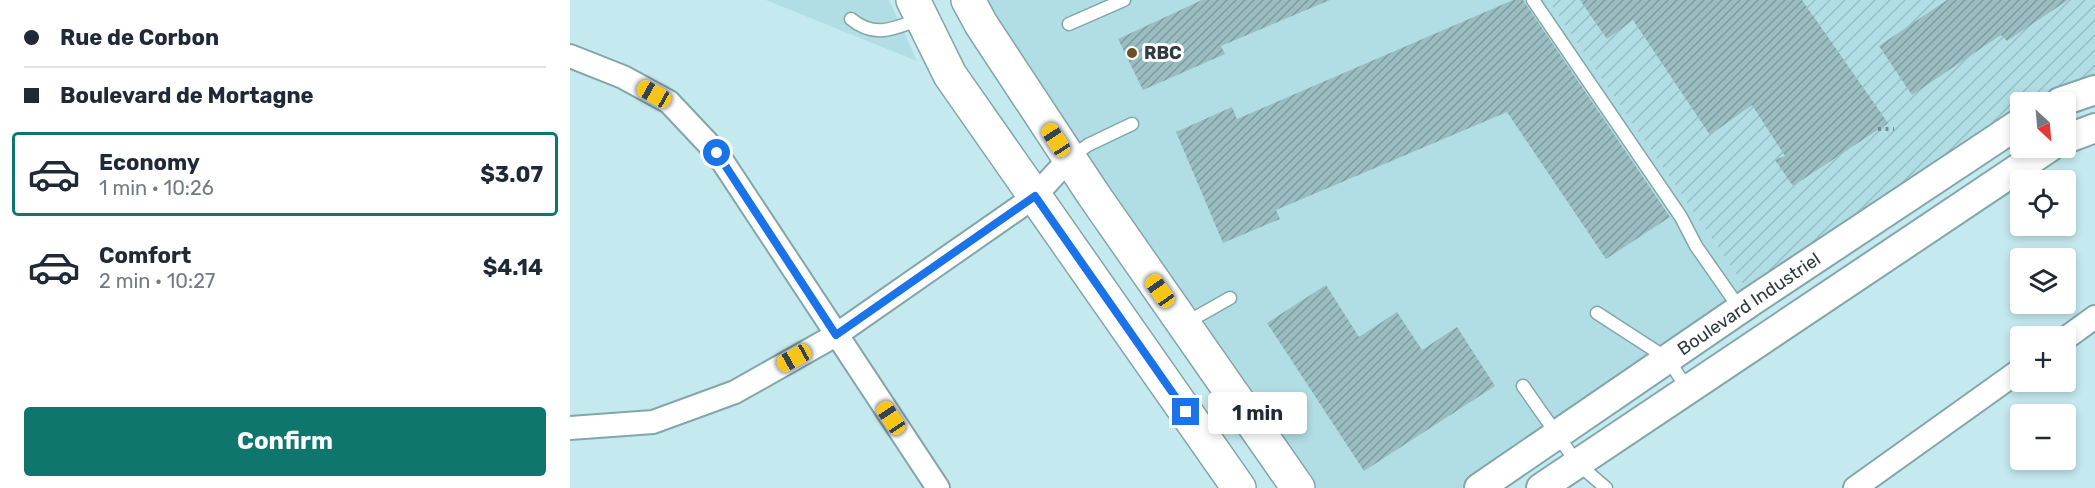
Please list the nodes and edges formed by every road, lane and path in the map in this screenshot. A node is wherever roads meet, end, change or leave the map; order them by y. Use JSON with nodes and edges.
{"nodes":[{"id":1,"x":968,"y":0,"type":"edge"},
{"id":2,"x":1124,"y":0,"type":"edge"},
{"id":3,"x":1533,"y":0,"type":"edge"},
{"id":4,"x":917,"y":9,"type":"edge"},
{"id":5,"x":851,"y":19,"type":"dead end"},
{"id":6,"x":1069,"y":24,"type":"dead end"},
{"id":7,"x":570,"y":56,"type":"edge"},
{"id":8,"x":2095,"y":90,"type":"edge"},
{"id":9,"x":2076,"y":97,"type":"edge"},
{"id":10,"x":1132,"y":124,"type":"dead end"},
{"id":11,"x":2095,"y":128,"type":"edge"},
{"id":12,"x":1878,"y":129,"type":"dead end"},
{"id":13,"x":1894,"y":129,"type":"dead end"},
{"id":14,"x":2010,"y":129,"type":"edge"},
{"id":15,"x":2076,"y":135,"type":"edge"},
{"id":16,"x":2033,"y":158,"type":"edge"},
{"id":17,"x":1069,"y":159,"type":"junction"},
{"id":18,"x":1035,"y":196,"type":"junction"},
{"id":19,"x":1786,"y":278,"type":"junction"},
{"id":20,"x":1230,"y":297,"type":"dead end"},
{"id":21,"x":1740,"y":309,"type":"junction"},
{"id":22,"x":1808,"y":310,"type":"junction"},
{"id":23,"x":1597,"y":313,"type":"dead end"},
{"id":24,"x":2095,"y":317,"type":"edge"},
{"id":25,"x":1184,"y":324,"type":"junction"},
{"id":26,"x":2076,"y":331,"type":"edge"},
{"id":27,"x":836,"y":335,"type":"junction"},
{"id":28,"x":1668,"y":359,"type":"junction"},
{"id":29,"x":2010,"y":377,"type":"edge"},
{"id":30,"x":1523,"y":386,"type":"dead end"},
{"id":31,"x":1688,"y":390,"type":"junction"},
{"id":32,"x":570,"y":428,"type":"edge"},
{"id":33,"x":1557,"y":435,"type":"junction"},
{"id":34,"x":1577,"y":464,"type":"junction"},
{"id":35,"x":938,"y":488,"type":"edge"},
{"id":36,"x":1239,"y":488,"type":"edge"},
{"id":37,"x":1298,"y":488,"type":"edge"},
{"id":38,"x":1479,"y":488,"type":"edge"},
{"id":39,"x":1541,"y":488,"type":"edge"},
{"id":40,"x":1606,"y":488,"type":"edge"},
{"id":41,"x":1855,"y":488,"type":"edge"}],
"edges":[{"from":1,"to":17,"type":"main road"},
{"from":2,"to":6,"type":"lane"},
{"from":3,"to":21,"type":"lane"},
{"from":4,"to":5,"type":"lane"},
{"from":4,"to":18,"type":"main road"},
{"from":7,"to":27,"type":"street"},
{"from":8,"to":9,"type":"street"},
{"from":10,"to":17,"type":"lane"},
{"from":11,"to":15,"type":"street"},
{"from":12,"to":13,"type":"path"},
{"from":14,"to":19,"type":"street","name":"Boulevard Industriel"},
{"from":16,"to":22,"type":"street","name":"Boulevard Industriel"},
{"from":17,"to":18,"type":"street"},
{"from":17,"to":25,"type":"main road"},
{"from":18,"to":27,"type":"street"},
{"from":18,"to":36,"type":"main road"},
{"from":19,"to":21,"type":"street","name":"Boulevard Industriel"},
{"from":19,"to":22,"type":"street"},
{"from":20,"to":25,"type":"lane"},
{"from":21,"to":28,"type":"street","name":"Boulevard Industriel"},
{"from":22,"to":31,"type":"street","name":"Boulevard Industriel"},
{"from":23,"to":28,"type":"lane"},
{"from":24,"to":26,"type":"street"},
{"from":25,"to":37,"type":"main road"},
{"from":27,"to":32,"type":"street"},
{"from":27,"to":35,"type":"street"},
{"from":28,"to":31,"type":"lane"},
{"from":28,"to":33,"type":"street","name":"Boulevard Industriel"},
{"from":29,"to":41,"type":"street"},
{"from":30,"to":33,"type":"lane"},
{"from":31,"to":34,"type":"street","name":"Boulevard Industriel"},
{"from":33,"to":34,"type":"lane"},
{"from":33,"to":38,"type":"street","name":"Boulevard Industriel"},
{"from":34,"to":39,"type":"street","name":"Boulevard Industriel"},
{"from":34,"to":40,"type":"lane"}]}
